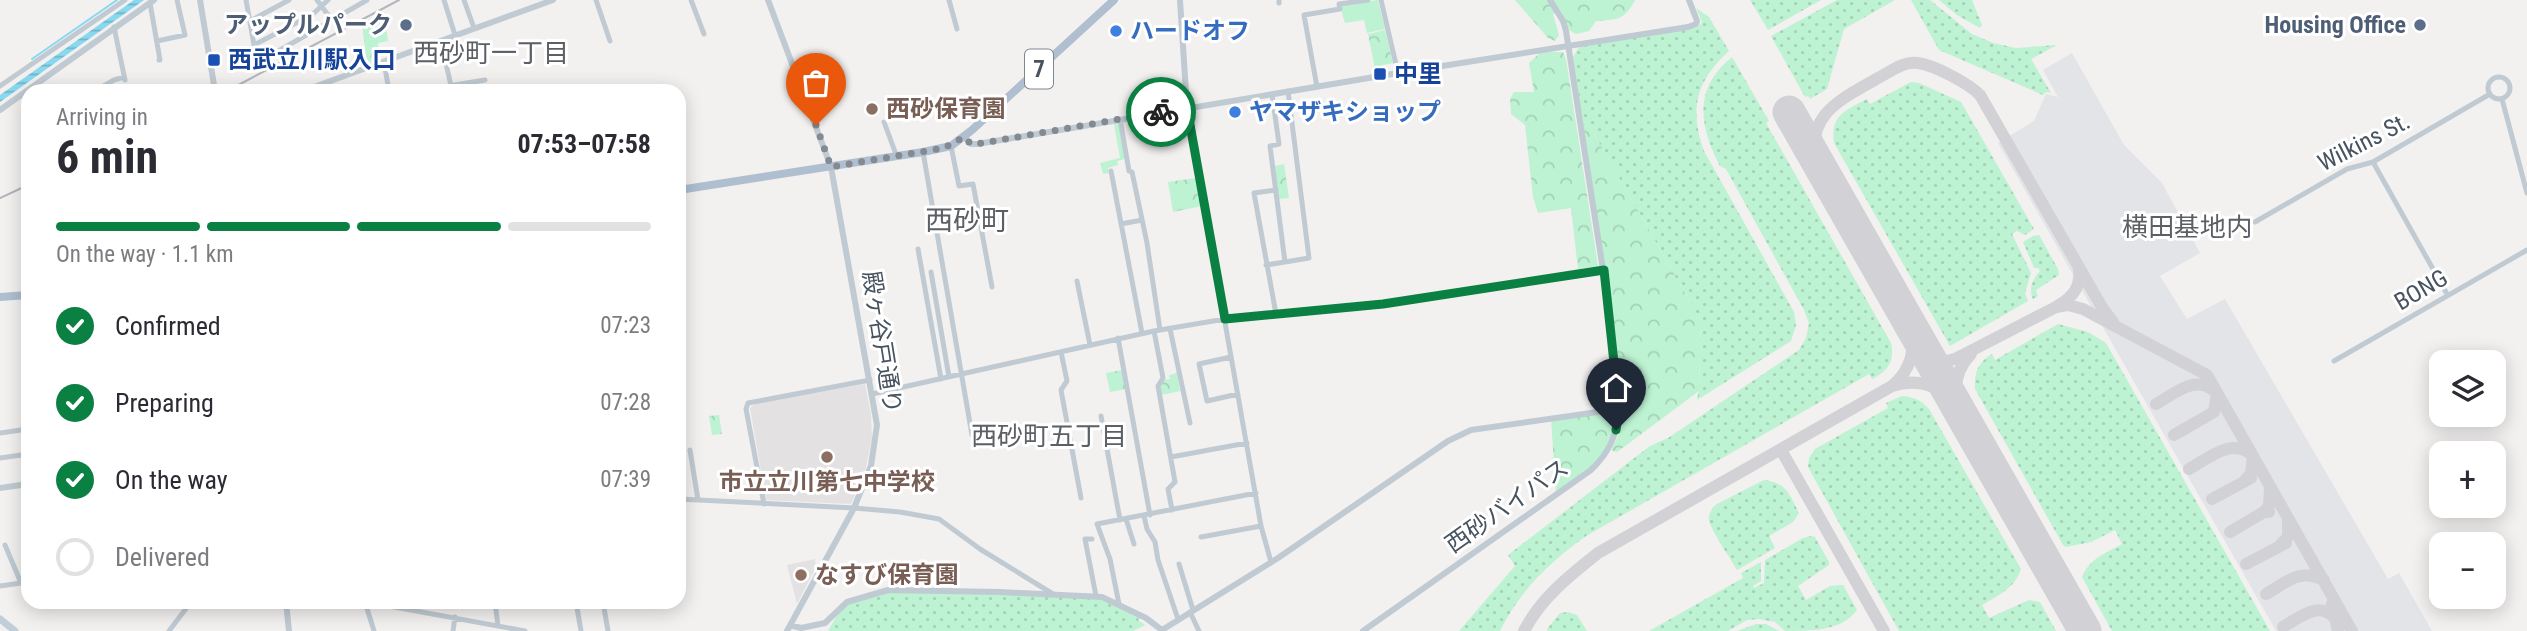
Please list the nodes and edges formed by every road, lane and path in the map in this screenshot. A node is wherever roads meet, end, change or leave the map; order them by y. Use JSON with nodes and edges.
{"nodes":[{"id":1,"x":125,"y":0,"type":"edge"},
{"id":2,"x":177,"y":0,"type":"edge"},
{"id":3,"x":200,"y":0,"type":"edge"},
{"id":4,"x":246,"y":0,"type":"edge"},
{"id":5,"x":289,"y":0,"type":"edge"},
{"id":6,"x":317,"y":0,"type":"edge"},
{"id":7,"x":328,"y":0,"type":"edge"},
{"id":8,"x":367,"y":0,"type":"edge"},
{"id":9,"x":444,"y":0,"type":"edge"},
{"id":10,"x":464,"y":0,"type":"edge"},
{"id":11,"x":553,"y":0,"type":"edge"},
{"id":12,"x":596,"y":0,"type":"edge"},
{"id":13,"x":691,"y":0,"type":"edge"},
{"id":14,"x":768,"y":0,"type":"edge"},
{"id":15,"x":949,"y":0,"type":"edge"},
{"id":16,"x":1114,"y":0,"type":"edge"},
{"id":17,"x":1180,"y":0,"type":"edge"},
{"id":18,"x":1368,"y":0,"type":"edge"},
{"id":19,"x":1381,"y":0,"type":"edge"},
{"id":20,"x":1550,"y":0,"type":"edge"},
{"id":21,"x":1689,"y":0,"type":"edge"},
{"id":22,"x":152,"y":2,"type":"edge"},
{"id":23,"x":322,"y":5,"type":"junction"},
{"id":24,"x":331,"y":19,"type":"junction"},
{"id":25,"x":250,"y":21,"type":"junction"},
{"id":26,"x":114,"y":27,"type":"junction"},
{"id":27,"x":474,"y":28,"type":"junction"},
{"id":28,"x":957,"y":29,"type":"dead end"},
{"id":29,"x":704,"y":33,"type":"dead end"},
{"id":30,"x":456,"y":35,"type":"junction"},
{"id":31,"x":441,"y":40,"type":"junction"},
{"id":32,"x":157,"y":41,"type":"junction"},
{"id":33,"x":610,"y":41,"type":"dead end"},
{"id":34,"x":254,"y":45,"type":"junction"},
{"id":35,"x":1568,"y":46,"type":"junction"},
{"id":36,"x":159,"y":60,"type":"dead end"},
{"id":37,"x":384,"y":62,"type":"junction"},
{"id":38,"x":1398,"y":73,"type":"junction"},
{"id":39,"x":485,"y":80,"type":"dead end"},
{"id":40,"x":36,"y":84,"type":"edge"},
{"id":41,"x":108,"y":84,"type":"edge"},
{"id":42,"x":214,"y":84,"type":"edge"},
{"id":43,"x":323,"y":84,"type":"edge"},
{"id":44,"x":388,"y":84,"type":"edge"},
{"id":45,"x":446,"y":84,"type":"edge"},
{"id":46,"x":466,"y":84,"type":"edge"},
{"id":47,"x":0,"y":86,"type":"edge"},
{"id":48,"x":1317,"y":86,"type":"junction"},
{"id":49,"x":1288,"y":91,"type":"junction"},
{"id":50,"x":1272,"y":94,"type":"junction"},
{"id":51,"x":2490,"y":94,"type":"junction"},
{"id":52,"x":21,"y":95,"type":"edge"},
{"id":53,"x":2502,"y":99,"type":"junction"},
{"id":54,"x":1187,"y":108,"type":"junction"},
{"id":55,"x":0,"y":110,"type":"edge"},
{"id":56,"x":1120,"y":119,"type":"junction"},
{"id":57,"x":884,"y":122,"type":"dead end"},
{"id":58,"x":964,"y":137,"type":"junction"},
{"id":59,"x":951,"y":145,"type":"junction"},
{"id":60,"x":923,"y":152,"type":"junction"},
{"id":61,"x":897,"y":156,"type":"junction"},
{"id":62,"x":2373,"y":162,"type":"junction"},
{"id":63,"x":831,"y":167,"type":"junction"},
{"id":64,"x":1111,"y":171,"type":"dead end"},
{"id":65,"x":686,"y":189,"type":"edge"},
{"id":66,"x":1276,"y":190,"type":"junction"},
{"id":67,"x":2527,"y":192,"type":"edge"},
{"id":68,"x":1142,"y":220,"type":"junction"},
{"id":69,"x":2255,"y":222,"type":"dead end"},
{"id":70,"x":1121,"y":224,"type":"junction"},
{"id":71,"x":918,"y":249,"type":"dead end"},
{"id":72,"x":2527,"y":250,"type":"edge"},
{"id":73,"x":1285,"y":261,"type":"junction"},
{"id":74,"x":1266,"y":265,"type":"junction"},
{"id":75,"x":1604,"y":270,"type":"junction"},
{"id":76,"x":931,"y":272,"type":"dead end"},
{"id":77,"x":1077,"y":281,"type":"dead end"},
{"id":78,"x":992,"y":287,"type":"dead end"},
{"id":79,"x":934,"y":290,"type":"junction"},
{"id":80,"x":926,"y":292,"type":"junction"},
{"id":81,"x":2447,"y":294,"type":"junction"},
{"id":82,"x":21,"y":296,"type":"edge"},
{"id":83,"x":0,"y":297,"type":"edge"},
{"id":84,"x":1276,"y":314,"type":"junction"},
{"id":85,"x":1225,"y":319,"type":"junction"},
{"id":86,"x":1170,"y":328,"type":"junction"},
{"id":87,"x":1157,"y":331,"type":"junction"},
{"id":88,"x":1142,"y":333,"type":"junction"},
{"id":89,"x":1118,"y":338,"type":"junction"},
{"id":90,"x":1090,"y":345,"type":"junction"},
{"id":91,"x":1062,"y":352,"type":"junction"},
{"id":92,"x":1231,"y":357,"type":"junction"},
{"id":93,"x":2334,"y":361,"type":"dead end"},
{"id":94,"x":962,"y":374,"type":"junction"},
{"id":95,"x":949,"y":377,"type":"junction"},
{"id":96,"x":941,"y":379,"type":"junction"},
{"id":97,"x":870,"y":380,"type":"junction"},
{"id":98,"x":872,"y":394,"type":"junction"},
{"id":99,"x":1238,"y":394,"type":"junction"},
{"id":100,"x":1619,"y":409,"type":"junction"},
{"id":101,"x":1101,"y":416,"type":"dead end"},
{"id":102,"x":1190,"y":423,"type":"dead end"},
{"id":103,"x":21,"y":430,"type":"edge"},
{"id":104,"x":0,"y":433,"type":"edge"},
{"id":105,"x":972,"y":435,"type":"dead end"},
{"id":106,"x":1247,"y":443,"type":"junction"},
{"id":107,"x":690,"y":450,"type":"dead end"},
{"id":108,"x":21,"y":455,"type":"edge"},
{"id":109,"x":1171,"y":457,"type":"junction"},
{"id":110,"x":0,"y":458,"type":"edge"},
{"id":111,"x":21,"y":485,"type":"edge"},
{"id":112,"x":0,"y":488,"type":"edge"},
{"id":113,"x":1256,"y":493,"type":"junction"},
{"id":114,"x":1081,"y":498,"type":"dead end"},
{"id":115,"x":686,"y":499,"type":"edge"},
{"id":116,"x":698,"y":500,"type":"junction"},
{"id":117,"x":764,"y":504,"type":"junction"},
{"id":118,"x":854,"y":508,"type":"junction"},
{"id":119,"x":1172,"y":510,"type":"junction"},
{"id":120,"x":1147,"y":515,"type":"junction"},
{"id":121,"x":1123,"y":520,"type":"junction"},
{"id":122,"x":1261,"y":526,"type":"junction"},
{"id":123,"x":1201,"y":537,"type":"dead end"},
{"id":124,"x":1092,"y":538,"type":"dead end"},
{"id":125,"x":1134,"y":544,"type":"dead end"},
{"id":126,"x":5,"y":545,"type":"dead end"},
{"id":127,"x":1271,"y":562,"type":"junction"},
{"id":128,"x":1179,"y":564,"type":"dead end"},
{"id":129,"x":21,"y":576,"type":"edge"},
{"id":130,"x":21,"y":582,"type":"edge"},
{"id":131,"x":0,"y":586,"type":"edge"},
{"id":132,"x":1053,"y":594,"type":"junction"},
{"id":133,"x":1096,"y":596,"type":"junction"},
{"id":134,"x":1119,"y":604,"type":"junction"},
{"id":135,"x":186,"y":609,"type":"edge"},
{"id":136,"x":287,"y":609,"type":"edge"},
{"id":137,"x":368,"y":609,"type":"edge"},
{"id":138,"x":408,"y":609,"type":"edge"},
{"id":139,"x":496,"y":609,"type":"edge"},
{"id":140,"x":577,"y":609,"type":"edge"},
{"id":141,"x":604,"y":609,"type":"edge"},
{"id":142,"x":1192,"y":611,"type":"junction"},
{"id":143,"x":455,"y":617,"type":"junction"},
{"id":144,"x":0,"y":619,"type":"edge"},
{"id":145,"x":1178,"y":620,"type":"junction"},
{"id":146,"x":498,"y":626,"type":"junction"},
{"id":147,"x":788,"y":628,"type":"edge"},
{"id":148,"x":518,"y":630,"type":"edge"},
{"id":149,"x":1162,"y":630,"type":"edge"},
{"id":150,"x":15,"y":631,"type":"edge"},
{"id":151,"x":169,"y":631,"type":"edge"},
{"id":152,"x":289,"y":631,"type":"edge"},
{"id":153,"x":373,"y":631,"type":"edge"},
{"id":154,"x":453,"y":631,"type":"edge"},
{"id":155,"x":525,"y":631,"type":"edge"},
{"id":156,"x":582,"y":631,"type":"edge"},
{"id":157,"x":608,"y":631,"type":"edge"},
{"id":158,"x":1199,"y":631,"type":"edge"},
{"id":159,"x":1363,"y":631,"type":"edge"}],
"edges":[{"from":1,"to":47,"type":"street"},
{"from":2,"to":32,"type":"street"},
{"from":3,"to":42,"type":"street"},
{"from":4,"to":25,"type":"street"},
{"from":5,"to":25,"type":"street"},
{"from":6,"to":23,"type":"street"},
{"from":7,"to":23,"type":"street"},
{"from":8,"to":24,"type":"street"},
{"from":9,"to":30,"type":"street"},
{"from":10,"to":27,"type":"street"},
{"from":11,"to":27,"type":"street"},
{"from":12,"to":33,"type":"street"},
{"from":13,"to":29,"type":"street"},
{"from":14,"to":63,"type":"street","name":"殿ヶ谷戸通り"},
{"from":15,"to":28,"type":"street"},
{"from":16,"to":58,"type":"main road","number":"7"},
{"from":17,"to":54,"type":"street"},
{"from":18,"to":48,"type":"street"},
{"from":19,"to":38,"type":"street"},
{"from":20,"to":35,"type":"street","name":"西砂バイパス"},
{"from":21,"to":35,"type":"street"},
{"from":22,"to":26,"type":"street"},
{"from":22,"to":32,"type":"street"},
{"from":23,"to":24,"type":"street"},
{"from":23,"to":34,"type":"street"},
{"from":24,"to":34,"type":"street"},
{"from":25,"to":34,"type":"street"},
{"from":26,"to":40,"type":"street"},
{"from":26,"to":41,"type":"street"},
{"from":27,"to":30,"type":"street"},
{"from":30,"to":31,"type":"street"},
{"from":31,"to":37,"type":"street"},
{"from":31,"to":45,"type":"street"},
{"from":32,"to":36,"type":"street"},
{"from":35,"to":38,"type":"street"},
{"from":35,"to":75,"type":"street","name":"西砂バイパス"},
{"from":37,"to":43,"type":"street"},
{"from":37,"to":44,"type":"street"},
{"from":38,"to":48,"type":"street"},
{"from":39,"to":46,"type":"street"},
{"from":48,"to":49,"type":"street"},
{"from":49,"to":50,"type":"street"},
{"from":49,"to":73,"type":"street"},
{"from":50,"to":54,"type":"street"},
{"from":50,"to":66,"type":"street"},
{"from":51,"to":53,"type":"street"},
{"from":51,"to":53,"type":"street"},
{"from":51,"to":62,"type":"street","name":"Wilkins St."},
{"from":52,"to":55,"type":"street"},
{"from":53,"to":67,"type":"street"},
{"from":54,"to":56,"type":"street"},
{"from":54,"to":85,"type":"street"},
{"from":56,"to":58,"type":"street"},
{"from":56,"to":68,"type":"street"},
{"from":57,"to":61,"type":"street"},
{"from":58,"to":59,"type":"main road","number":"7"},
{"from":59,"to":60,"type":"main road","number":"7"},
{"from":59,"to":78,"type":"street"},
{"from":60,"to":61,"type":"main road","number":"7"},
{"from":60,"to":94,"type":"street"},
{"from":61,"to":63,"type":"main road","number":"7"},
{"from":62,"to":69,"type":"street","name":"Wilkins St."},
{"from":62,"to":81,"type":"street"},
{"from":63,"to":65,"type":"main road","number":"7"},
{"from":63,"to":97,"type":"street","name":"殿ヶ谷戸通り"},
{"from":64,"to":70,"type":"street"},
{"from":66,"to":73,"type":"street"},
{"from":66,"to":74,"type":"street"},
{"from":68,"to":70,"type":"street"},
{"from":68,"to":87,"type":"street"},
{"from":70,"to":88,"type":"street"},
{"from":71,"to":80,"type":"street"},
{"from":72,"to":81,"type":"street","name":"BONG"},
{"from":73,"to":74,"type":"street"},
{"from":74,"to":84,"type":"street"},
{"from":75,"to":84,"type":"street"},
{"from":75,"to":100,"type":"street","name":"西砂バイパス"},
{"from":76,"to":79,"type":"street"},
{"from":77,"to":90,"type":"street"},
{"from":79,"to":80,"type":"street"},
{"from":79,"to":95,"type":"street"},
{"from":80,"to":96,"type":"street"},
{"from":81,"to":93,"type":"street","name":"BONG"},
{"from":82,"to":83,"type":"main road"},
{"from":84,"to":85,"type":"street"},
{"from":85,"to":86,"type":"street"},
{"from":85,"to":92,"type":"street"},
{"from":86,"to":87,"type":"street"},
{"from":86,"to":102,"type":"street"},
{"from":87,"to":88,"type":"street"},
{"from":87,"to":109,"type":"street"},
{"from":88,"to":89,"type":"street"},
{"from":89,"to":90,"type":"street"},
{"from":89,"to":120,"type":"street"},
{"from":90,"to":91,"type":"street"},
{"from":91,"to":94,"type":"street"},
{"from":91,"to":114,"type":"street"},
{"from":92,"to":99,"type":"street"},
{"from":92,"to":99,"type":"street"},
{"from":94,"to":95,"type":"street"},
{"from":94,"to":105,"type":"street"},
{"from":95,"to":96,"type":"street"},
{"from":96,"to":98,"type":"street"},
{"from":97,"to":98,"type":"street","name":"殿ヶ谷戸通り"},
{"from":97,"to":117,"type":"street"},
{"from":98,"to":118,"type":"street","name":"殿ヶ谷戸通り"},
{"from":99,"to":106,"type":"street"},
{"from":100,"to":127,"type":"street"},
{"from":100,"to":159,"type":"street","name":"西砂バイパス"},
{"from":101,"to":121,"type":"street"},
{"from":103,"to":104,"type":"street"},
{"from":106,"to":109,"type":"street"},
{"from":106,"to":113,"type":"street"},
{"from":107,"to":116,"type":"street"},
{"from":108,"to":110,"type":"street"},
{"from":109,"to":119,"type":"street"},
{"from":111,"to":112,"type":"street"},
{"from":113,"to":119,"type":"street"},
{"from":113,"to":122,"type":"street"},
{"from":115,"to":116,"type":"street"},
{"from":116,"to":117,"type":"street"},
{"from":117,"to":118,"type":"street"},
{"from":118,"to":132,"type":"street"},
{"from":118,"to":147,"type":"street","name":"殿ヶ谷戸通り"},
{"from":119,"to":120,"type":"street"},
{"from":120,"to":121,"type":"street"},
{"from":120,"to":145,"type":"street"},
{"from":121,"to":125,"type":"street"},
{"from":121,"to":134,"type":"street"},
{"from":122,"to":123,"type":"street"},
{"from":122,"to":127,"type":"street"},
{"from":124,"to":133,"type":"street"},
{"from":126,"to":129,"type":"street"},
{"from":127,"to":142,"type":"street"},
{"from":128,"to":142,"type":"street"},
{"from":130,"to":131,"type":"street"},
{"from":132,"to":133,"type":"street"},
{"from":132,"to":147,"type":"street"},
{"from":133,"to":134,"type":"street"},
{"from":134,"to":149,"type":"street"},
{"from":135,"to":151,"type":"street"},
{"from":136,"to":152,"type":"street"},
{"from":137,"to":153,"type":"street"},
{"from":138,"to":143,"type":"street"},
{"from":139,"to":146,"type":"street"},
{"from":140,"to":156,"type":"street"},
{"from":141,"to":157,"type":"street"},
{"from":142,"to":145,"type":"street"},
{"from":142,"to":158,"type":"street"},
{"from":143,"to":146,"type":"street"},
{"from":143,"to":154,"type":"street"},
{"from":144,"to":150,"type":"main road"},
{"from":145,"to":149,"type":"street"},
{"from":146,"to":148,"type":"street"},
{"from":148,"to":155,"type":"street"}]}
